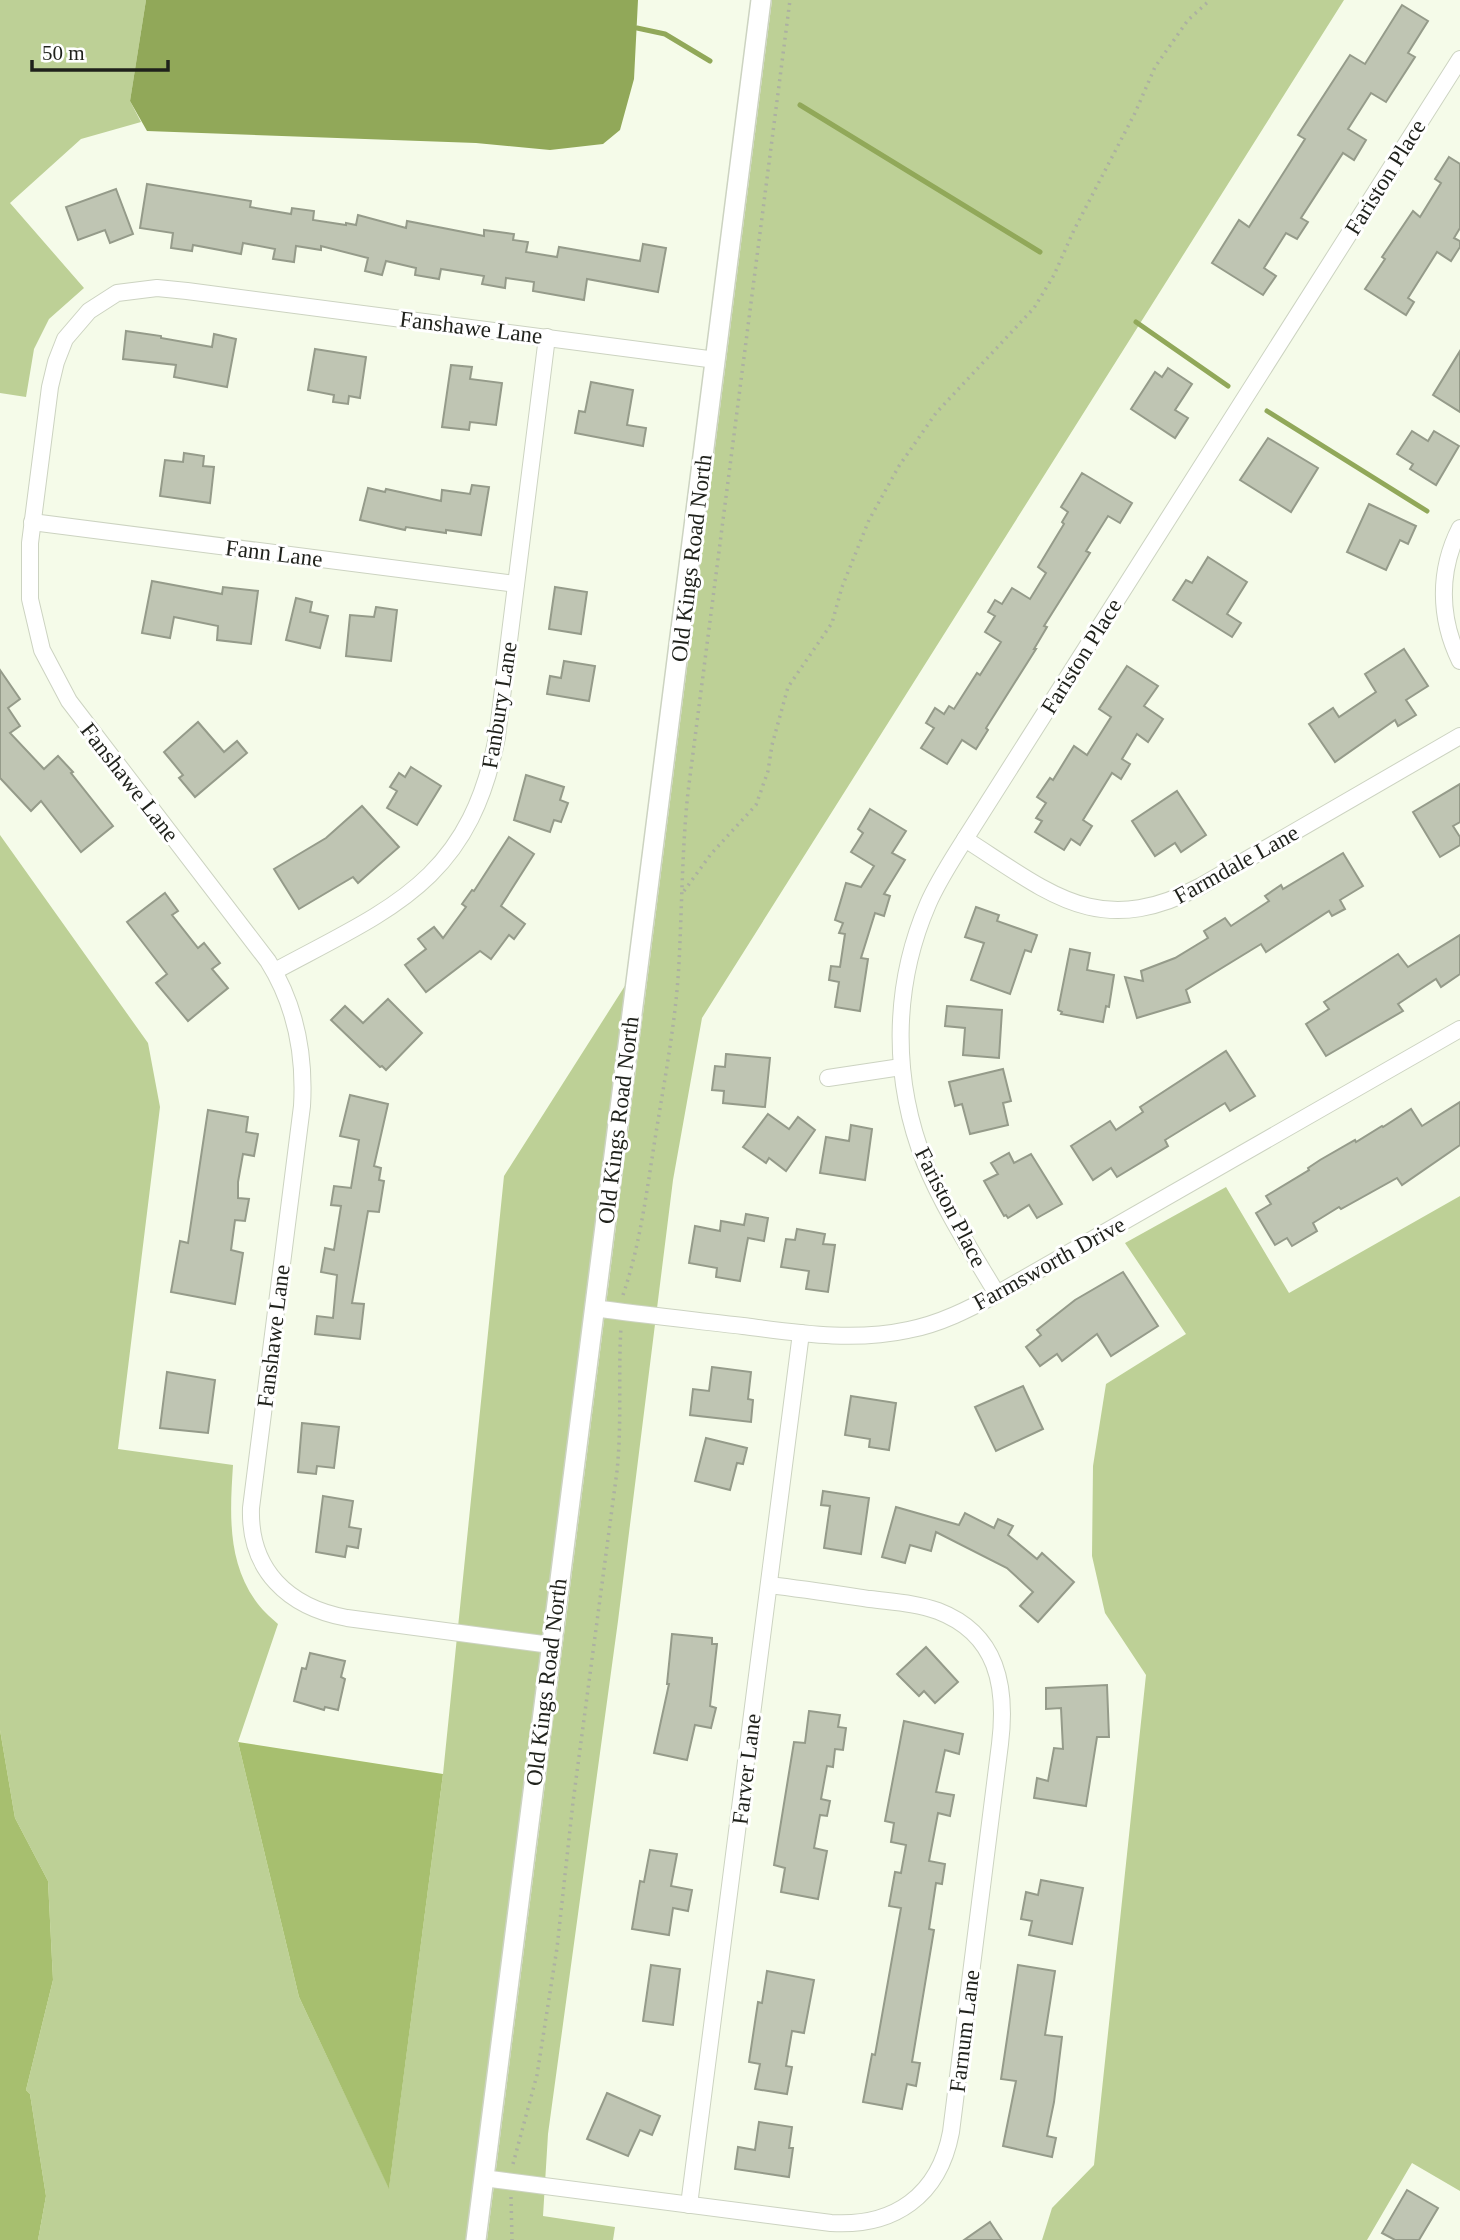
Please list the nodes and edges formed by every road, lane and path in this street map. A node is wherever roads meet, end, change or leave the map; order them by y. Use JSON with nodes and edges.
{"nodes":[{"id":1,"x":761,"y":0,"type":"edge"},
{"id":2,"x":790,"y":0,"type":"edge"},
{"id":3,"x":1210,"y":0,"type":"edge"},
{"id":4,"x":1460,"y":59,"type":"edge"},
{"id":5,"x":547,"y":337,"type":"junction"},
{"id":6,"x":716,"y":360,"type":"junction"},
{"id":7,"x":32,"y":522,"type":"junction"},
{"id":8,"x":1460,"y":528,"type":"edge"},
{"id":9,"x":516,"y":584,"type":"junction"},
{"id":10,"x":1460,"y":661,"type":"edge"},
{"id":11,"x":1460,"y":736,"type":"edge"},
{"id":12,"x":965,"y":839,"type":"junction"},
{"id":13,"x":684,"y":891,"type":"junction"},
{"id":14,"x":275,"y":971,"type":"junction"},
{"id":15,"x":1460,"y":1029,"type":"edge"},
{"id":16,"x":901,"y":1067,"type":"junction"},
{"id":17,"x":828,"y":1078,"type":"dead end"},
{"id":18,"x":623,"y":1293,"type":"dead end"},
{"id":19,"x":997,"y":1294,"type":"junction"},
{"id":20,"x":594,"y":1308,"type":"junction"},
{"id":21,"x":621,"y":1328,"type":"dead end"},
{"id":22,"x":801,"y":1333,"type":"junction"},
{"id":23,"x":769,"y":1585,"type":"junction"},
{"id":24,"x":551,"y":1644,"type":"junction"},
{"id":25,"x":513,"y":2166,"type":"dead end"},
{"id":26,"x":483,"y":2178,"type":"junction"},
{"id":27,"x":512,"y":2197,"type":"dead end"},
{"id":28,"x":689,"y":2205,"type":"junction"},
{"id":29,"x":476,"y":2240,"type":"edge"},
{"id":30,"x":512,"y":2240,"type":"edge"}],
"edges":[{"from":1,"to":6,"type":"street","name":"Old Kings Road North"},
{"from":2,"to":13,"type":"path"},
{"from":3,"to":13,"type":"path"},
{"from":4,"to":12,"type":"street","name":"Fariston Place"},
{"from":5,"to":6,"type":"street","name":"Fanshawe Lane"},
{"from":5,"to":7,"type":"street","name":"Fanshawe Lane"},
{"from":5,"to":9,"type":"street","name":"Fanbury Lane"},
{"from":6,"to":20,"type":"street","name":"Old Kings Road North"},
{"from":7,"to":9,"type":"street","name":"Fann Lane"},
{"from":7,"to":14,"type":"street","name":"Fanshawe Lane"},
{"from":8,"to":10,"type":"street"},
{"from":9,"to":14,"type":"street","name":"Fanbury Lane"},
{"from":11,"to":12,"type":"street","name":"Farmdale Lane"},
{"from":12,"to":16,"type":"street","name":"Fariston Place"},
{"from":13,"to":18,"type":"path"},
{"from":14,"to":24,"type":"street","name":"Fanshawe Lane"},
{"from":15,"to":19,"type":"street","name":"Farmsworth Drive"},
{"from":16,"to":17,"type":"street"},
{"from":16,"to":19,"type":"street","name":"Fariston Place"},
{"from":19,"to":22,"type":"street","name":"Farmsworth Drive"},
{"from":20,"to":22,"type":"street","name":"Farmsworth Drive"},
{"from":20,"to":24,"type":"street","name":"Old Kings Road North"},
{"from":21,"to":25,"type":"path"},
{"from":22,"to":23,"type":"street","name":"Farver Lane"},
{"from":23,"to":28,"type":"street","name":"Farver Lane"},
{"from":23,"to":28,"type":"street","name":"Farnum Lane"},
{"from":24,"to":26,"type":"street","name":"Old Kings Road North"},
{"from":26,"to":28,"type":"street","name":"Farnum Lane"},
{"from":26,"to":29,"type":"street","name":"Old Kings Road North"},
{"from":27,"to":30,"type":"path"}]}
